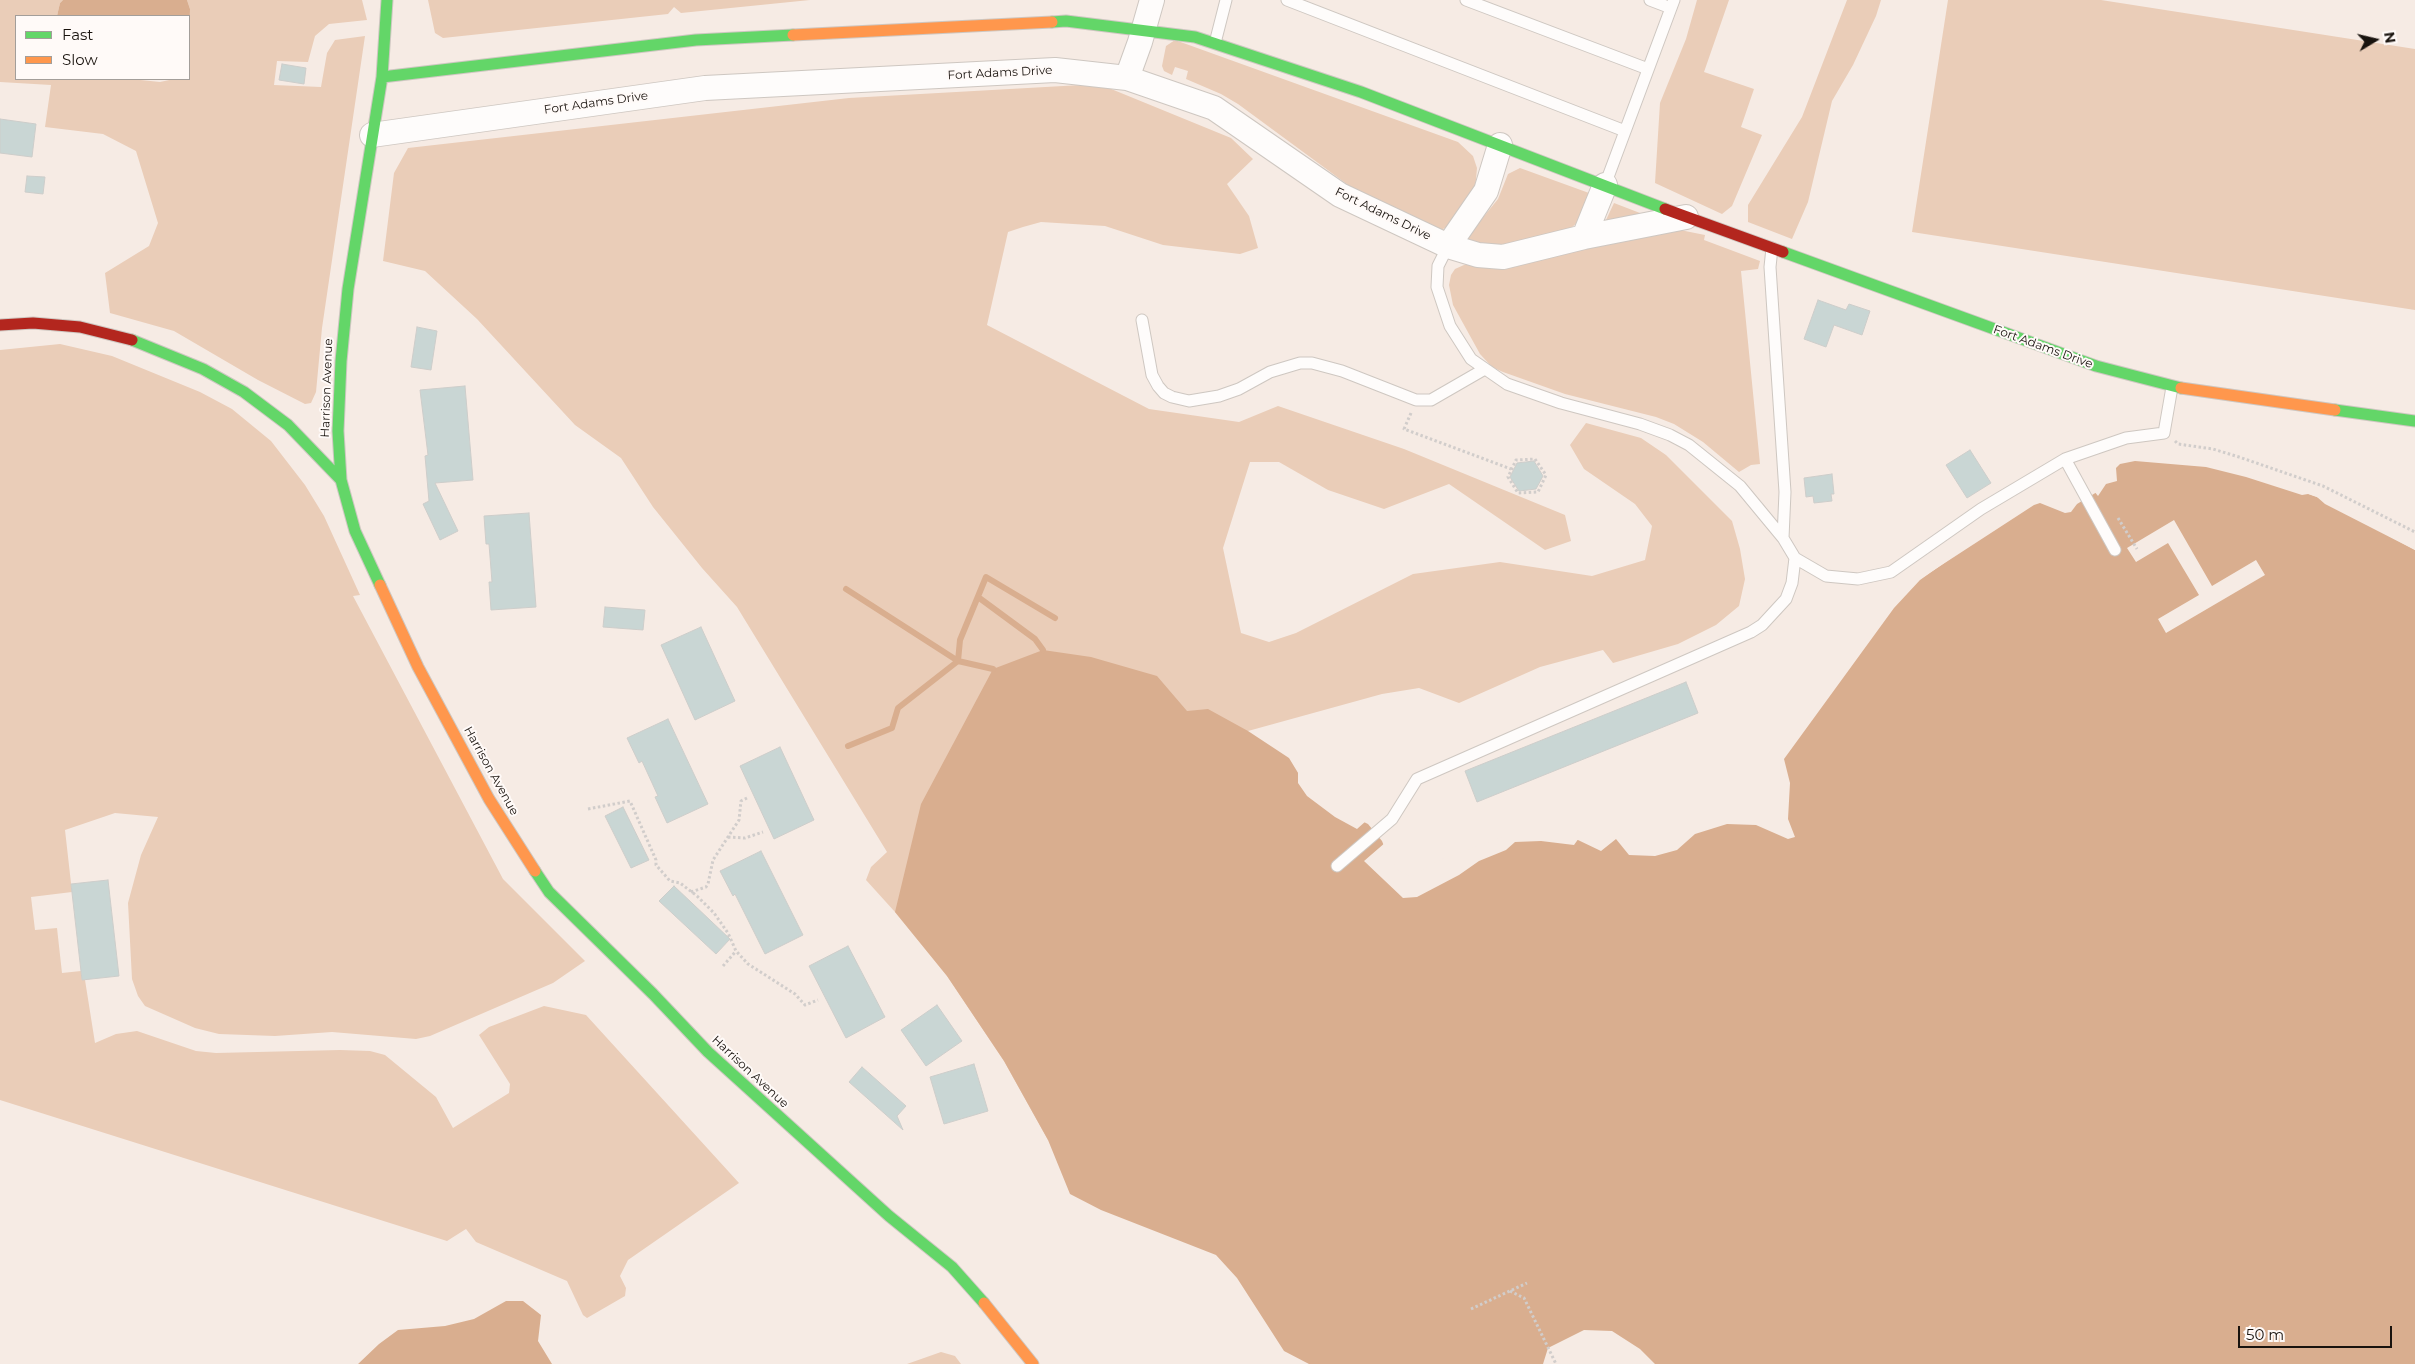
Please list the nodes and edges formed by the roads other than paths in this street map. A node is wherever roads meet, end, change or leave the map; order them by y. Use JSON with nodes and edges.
{"nodes":[{"id":1,"x":387,"y":0,"type":"edge"},
{"id":2,"x":1152,"y":0,"type":"edge"},
{"id":3,"x":1226,"y":0,"type":"edge"},
{"id":4,"x":1288,"y":0,"type":"edge"},
{"id":5,"x":1466,"y":0,"type":"edge"},
{"id":6,"x":1650,"y":0,"type":"edge"},
{"id":7,"x":1672,"y":4,"type":"edge"},
{"id":8,"x":1143,"y":30,"type":"junction"},
{"id":9,"x":1215,"y":43,"type":"junction"},
{"id":10,"x":1648,"y":70,"type":"junction"},
{"id":11,"x":382,"y":77,"type":"junction"},
{"id":12,"x":1127,"y":78,"type":"junction"},
{"id":13,"x":1625,"y":131,"type":"junction"},
{"id":14,"x":372,"y":136,"type":"junction"},
{"id":15,"x":1500,"y":145,"type":"junction"},
{"id":16,"x":1605,"y":185,"type":"junction"},
{"id":17,"x":1686,"y":217,"type":"junction"},
{"id":18,"x":1584,"y":237,"type":"junction"},
{"id":19,"x":1448,"y":246,"type":"junction"},
{"id":20,"x":1772,"y":248,"type":"junction"},
{"id":21,"x":1142,"y":320,"type":"dead end"},
{"id":22,"x":0,"y":325,"type":"edge"},
{"id":23,"x":1483,"y":370,"type":"junction"},
{"id":24,"x":2172,"y":387,"type":"junction"},
{"id":25,"x":2415,"y":422,"type":"edge"},
{"id":26,"x":2065,"y":459,"type":"junction"},
{"id":27,"x":341,"y":480,"type":"junction"},
{"id":28,"x":1782,"y":538,"type":"junction"},
{"id":29,"x":2115,"y":550,"type":"dead end"},
{"id":30,"x":1795,"y":558,"type":"junction"},
{"id":31,"x":1338,"y":866,"type":"dead end"},
{"id":32,"x":1033,"y":1364,"type":"edge"}],
"edges":[{"from":1,"to":11,"type":"street","name":"Harrison Avenue"},
{"from":2,"to":8,"type":"street"},
{"from":3,"to":9,"type":"lane"},
{"from":4,"to":13,"type":"lane"},
{"from":5,"to":10,"type":"lane"},
{"from":6,"to":7,"type":"lane"},
{"from":7,"to":10,"type":"lane"},
{"from":8,"to":9,"type":"street","name":"Fort Adams Drive"},
{"from":8,"to":11,"type":"street","name":"Fort Adams Drive"},
{"from":8,"to":12,"type":"street"},
{"from":9,"to":15,"type":"street","name":"Fort Adams Drive"},
{"from":10,"to":13,"type":"lane"},
{"from":11,"to":14,"type":"street","name":"Harrison Avenue"},
{"from":12,"to":14,"type":"street","name":"Fort Adams Drive"},
{"from":12,"to":19,"type":"street","name":"Fort Adams Drive"},
{"from":13,"to":16,"type":"lane"},
{"from":14,"to":27,"type":"street","name":"Harrison Avenue"},
{"from":15,"to":16,"type":"street","name":"Fort Adams Drive"},
{"from":15,"to":19,"type":"street"},
{"from":16,"to":17,"type":"street","name":"Fort Adams Drive"},
{"from":16,"to":18,"type":"street"},
{"from":17,"to":18,"type":"street","name":"Fort Adams Drive"},
{"from":17,"to":20,"type":"street","name":"Fort Adams Drive"},
{"from":18,"to":19,"type":"street","name":"Fort Adams Drive"},
{"from":19,"to":23,"type":"lane"},
{"from":20,"to":24,"type":"street","name":"Fort Adams Drive"},
{"from":20,"to":28,"type":"lane"},
{"from":21,"to":23,"type":"lane"},
{"from":22,"to":27,"type":"street"},
{"from":23,"to":28,"type":"lane"},
{"from":24,"to":25,"type":"street","name":"Fort Adams Drive"},
{"from":24,"to":26,"type":"lane"},
{"from":26,"to":29,"type":"lane"},
{"from":26,"to":30,"type":"lane"},
{"from":27,"to":32,"type":"street","name":"Harrison Avenue"},
{"from":28,"to":30,"type":"lane"},
{"from":30,"to":31,"type":"lane"}]}
